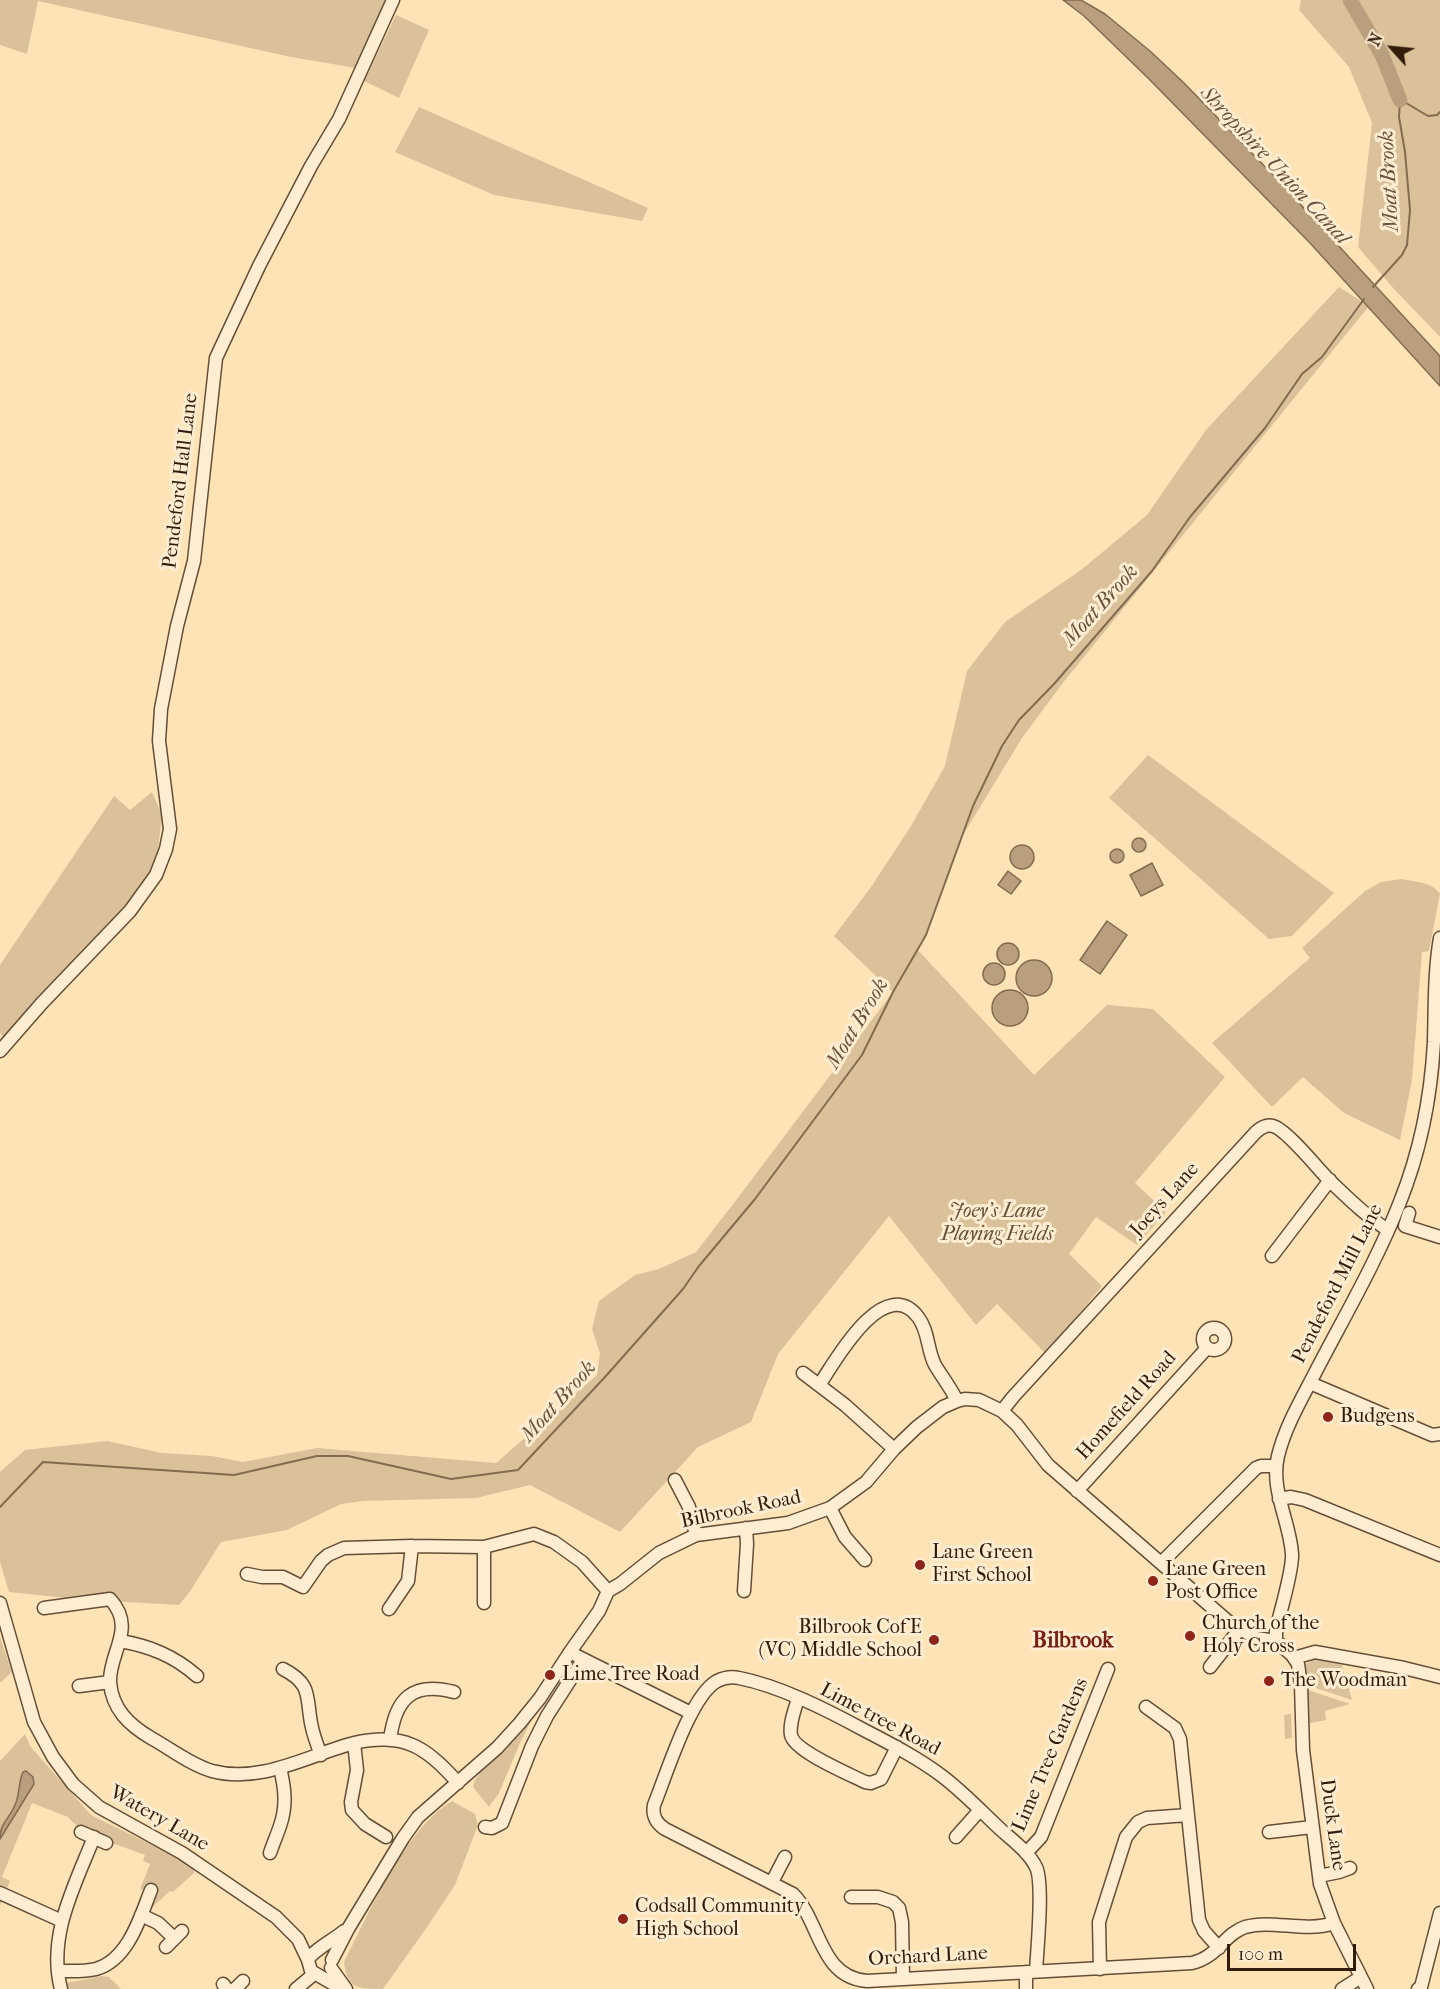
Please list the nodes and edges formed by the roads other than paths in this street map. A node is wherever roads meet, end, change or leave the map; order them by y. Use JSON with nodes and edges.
{"nodes":[{"id":1,"x":393,"y":0,"type":"edge"},
{"id":2,"x":1440,"y":938,"type":"edge"},
{"id":3,"x":0,"y":1051,"type":"edge"},
{"id":4,"x":1435,"y":1091,"type":"edge"},
{"id":5,"x":1330,"y":1180,"type":"junction"},
{"id":6,"x":1406,"y":1225,"type":"dead end"},
{"id":7,"x":1388,"y":1230,"type":"junction"},
{"id":8,"x":1440,"y":1237,"type":"edge"},
{"id":9,"x":1272,"y":1256,"type":"dead end"},
{"id":10,"x":1207,"y":1348,"type":"dead end"},
{"id":11,"x":804,"y":1373,"type":"dead end"},
{"id":12,"x":1310,"y":1383,"type":"junction"},
{"id":13,"x":820,"y":1384,"type":"junction"},
{"id":14,"x":957,"y":1401,"type":"junction"},
{"id":15,"x":1002,"y":1411,"type":"junction"},
{"id":16,"x":1440,"y":1434,"type":"edge"},
{"id":17,"x":894,"y":1449,"type":"junction"},
{"id":18,"x":1276,"y":1466,"type":"junction"},
{"id":19,"x":675,"y":1480,"type":"dead end"},
{"id":20,"x":1077,"y":1491,"type":"junction"},
{"id":21,"x":1280,"y":1499,"type":"junction"},
{"id":22,"x":830,"y":1508,"type":"junction"},
{"id":23,"x":746,"y":1528,"type":"junction"},
{"id":24,"x":696,"y":1535,"type":"junction"},
{"id":25,"x":412,"y":1546,"type":"junction"},
{"id":26,"x":484,"y":1547,"type":"junction"},
{"id":27,"x":1440,"y":1555,"type":"edge"},
{"id":28,"x":865,"y":1560,"type":"dead end"},
{"id":29,"x":1161,"y":1563,"type":"junction"},
{"id":30,"x":247,"y":1574,"type":"dead end"},
{"id":31,"x":608,"y":1591,"type":"junction"},
{"id":32,"x":744,"y":1591,"type":"dead end"},
{"id":33,"x":0,"y":1602,"type":"edge"},
{"id":34,"x":484,"y":1603,"type":"dead end"},
{"id":35,"x":44,"y":1608,"type":"dead end"},
{"id":36,"x":390,"y":1609,"type":"dead end"},
{"id":37,"x":1239,"y":1630,"type":"junction"},
{"id":38,"x":120,"y":1641,"type":"junction"},
{"id":39,"x":1276,"y":1641,"type":"junction"},
{"id":40,"x":570,"y":1652,"type":"junction"},
{"id":41,"x":1294,"y":1658,"type":"junction"},
{"id":42,"x":584,"y":1660,"type":"junction"},
{"id":43,"x":1210,"y":1667,"type":"dead end"},
{"id":44,"x":283,"y":1669,"type":"dead end"},
{"id":45,"x":1108,"y":1669,"type":"dead end"},
{"id":46,"x":197,"y":1676,"type":"dead end"},
{"id":47,"x":1440,"y":1677,"type":"edge"},
{"id":48,"x":110,"y":1682,"type":"junction"},
{"id":49,"x":79,"y":1686,"type":"dead end"},
{"id":50,"x":454,"y":1692,"type":"dead end"},
{"id":51,"x":798,"y":1698,"type":"junction"},
{"id":52,"x":1146,"y":1707,"type":"dead end"},
{"id":53,"x":691,"y":1713,"type":"junction"},
{"id":54,"x":390,"y":1740,"type":"junction"},
{"id":55,"x":354,"y":1743,"type":"junction"},
{"id":56,"x":897,"y":1747,"type":"junction"},
{"id":57,"x":321,"y":1755,"type":"junction"},
{"id":58,"x":280,"y":1768,"type":"junction"},
{"id":59,"x":458,"y":1783,"type":"junction"},
{"id":60,"x":981,"y":1810,"type":"junction"},
{"id":61,"x":1188,"y":1815,"type":"junction"},
{"id":62,"x":485,"y":1827,"type":"dead end"},
{"id":63,"x":1312,"y":1827,"type":"junction"},
{"id":64,"x":81,"y":1832,"type":"dead end"},
{"id":65,"x":1269,"y":1832,"type":"dead end"},
{"id":66,"x":94,"y":1837,"type":"junction"},
{"id":67,"x":386,"y":1837,"type":"dead end"},
{"id":68,"x":956,"y":1837,"type":"dead end"},
{"id":69,"x":106,"y":1843,"type":"dead end"},
{"id":70,"x":270,"y":1853,"type":"dead end"},
{"id":71,"x":1026,"y":1853,"type":"junction"},
{"id":72,"x":785,"y":1857,"type":"dead end"},
{"id":73,"x":1350,"y":1868,"type":"dead end"},
{"id":74,"x":1319,"y":1876,"type":"junction"},
{"id":75,"x":772,"y":1882,"type":"junction"},
{"id":76,"x":1,"y":1887,"type":"edge"},
{"id":77,"x":151,"y":1890,"type":"dead end"},
{"id":78,"x":850,"y":1897,"type":"dead end"},
{"id":79,"x":1440,"y":1913,"type":"edge"},
{"id":80,"x":141,"y":1915,"type":"junction"},
{"id":81,"x":62,"y":1921,"type":"junction"},
{"id":82,"x":1334,"y":1923,"type":"junction"},
{"id":83,"x":348,"y":1929,"type":"junction"},
{"id":84,"x":174,"y":1939,"type":"dead end"},
{"id":85,"x":1219,"y":1948,"type":"junction"},
{"id":86,"x":314,"y":1954,"type":"junction"},
{"id":87,"x":331,"y":1964,"type":"junction"},
{"id":88,"x":1100,"y":1969,"type":"junction"},
{"id":89,"x":58,"y":1971,"type":"junction"},
{"id":90,"x":1031,"y":1972,"type":"junction"},
{"id":91,"x":316,"y":1974,"type":"junction"},
{"id":92,"x":1361,"y":1977,"type":"junction"},
{"id":93,"x":903,"y":1979,"type":"junction"},
{"id":94,"x":61,"y":1989,"type":"edge"},
{"id":95,"x":296,"y":1989,"type":"edge"},
{"id":96,"x":344,"y":1989,"type":"edge"},
{"id":97,"x":1026,"y":1989,"type":"edge"},
{"id":98,"x":1342,"y":1989,"type":"edge"},
{"id":99,"x":1367,"y":1989,"type":"edge"},
{"id":100,"x":1418,"y":1989,"type":"edge"}],
"edges":[{"from":1,"to":3,"type":"street","name":"Pendeford Hall Lane"},
{"from":2,"to":4,"type":"street","name":"Pendeford Mill Lane"},
{"from":4,"to":7,"type":"street","name":"Pendeford Mill Lane"},
{"from":5,"to":7,"type":"street","name":"Joeys Lane"},
{"from":5,"to":9,"type":"street"},
{"from":5,"to":15,"type":"street","name":"Joeys Lane"},
{"from":6,"to":8,"type":"street"},
{"from":7,"to":12,"type":"street","name":"Pendeford Mill Lane"},
{"from":10,"to":20,"type":"street","name":"Homefield Road"},
{"from":11,"to":13,"type":"street"},
{"from":12,"to":16,"type":"street"},
{"from":12,"to":18,"type":"street","name":"Pendeford Mill Lane"},
{"from":13,"to":14,"type":"street"},
{"from":13,"to":17,"type":"street"},
{"from":14,"to":15,"type":"street"},
{"from":14,"to":17,"type":"street","name":"Bilbrook Road"},
{"from":15,"to":20,"type":"street"},
{"from":17,"to":22,"type":"street","name":"Bilbrook Road"},
{"from":18,"to":21,"type":"street","name":"Pendeford Mill Lane"},
{"from":18,"to":29,"type":"street"},
{"from":19,"to":24,"type":"street"},
{"from":20,"to":29,"type":"street"},
{"from":21,"to":27,"type":"street"},
{"from":21,"to":39,"type":"street","name":"Pendeford Mill Lane"},
{"from":22,"to":23,"type":"street","name":"Bilbrook Road"},
{"from":22,"to":28,"type":"street"},
{"from":23,"to":24,"type":"street","name":"Bilbrook Road"},
{"from":23,"to":32,"type":"street"},
{"from":24,"to":31,"type":"street","name":"Bilbrook Road"},
{"from":25,"to":26,"type":"street"},
{"from":25,"to":30,"type":"street"},
{"from":25,"to":36,"type":"street"},
{"from":26,"to":31,"type":"street"},
{"from":26,"to":34,"type":"street"},
{"from":29,"to":37,"type":"street"},
{"from":31,"to":40,"type":"street","name":"Bilbrook Road"},
{"from":33,"to":86,"type":"street","name":"Watery Lane"},
{"from":35,"to":38,"type":"street"},
{"from":37,"to":39,"type":"street"},
{"from":37,"to":43,"type":"street"},
{"from":38,"to":46,"type":"street"},
{"from":38,"to":48,"type":"street"},
{"from":39,"to":41,"type":"street"},
{"from":40,"to":42,"type":"street"},
{"from":40,"to":59,"type":"street","name":"Bilbrook Road"},
{"from":41,"to":47,"type":"street"},
{"from":41,"to":63,"type":"street","name":"Duck Lane"},
{"from":42,"to":53,"type":"street"},
{"from":42,"to":62,"type":"street"},
{"from":44,"to":57,"type":"street"},
{"from":45,"to":71,"type":"street","name":"Lime Tree Gardens"},
{"from":48,"to":49,"type":"street"},
{"from":48,"to":58,"type":"street"},
{"from":50,"to":54,"type":"street"},
{"from":51,"to":53,"type":"street","name":"Lime tree Road"},
{"from":51,"to":56,"type":"street","name":"Lime tree Road"},
{"from":51,"to":56,"type":"street"},
{"from":52,"to":61,"type":"street"},
{"from":53,"to":75,"type":"street","name":"Orchard Lane"},
{"from":54,"to":55,"type":"street"},
{"from":54,"to":59,"type":"street"},
{"from":55,"to":57,"type":"street"},
{"from":55,"to":67,"type":"street"},
{"from":56,"to":60,"type":"street","name":"Lime tree Road"},
{"from":57,"to":58,"type":"street"},
{"from":58,"to":70,"type":"street"},
{"from":59,"to":83,"type":"street","name":"Bilbrook Road"},
{"from":60,"to":68,"type":"street"},
{"from":60,"to":71,"type":"street","name":"Lime tree Road"},
{"from":61,"to":85,"type":"street"},
{"from":61,"to":88,"type":"street"},
{"from":63,"to":65,"type":"street"},
{"from":63,"to":74,"type":"street","name":"Duck Lane"},
{"from":64,"to":66,"type":"street"},
{"from":66,"to":69,"type":"street"},
{"from":66,"to":81,"type":"street"},
{"from":71,"to":90,"type":"street","name":"Lime tree Road"},
{"from":72,"to":75,"type":"street"},
{"from":73,"to":74,"type":"street"},
{"from":74,"to":82,"type":"street","name":"Duck Lane"},
{"from":75,"to":93,"type":"street","name":"Orchard Lane"},
{"from":76,"to":81,"type":"street"},
{"from":77,"to":80,"type":"street"},
{"from":78,"to":93,"type":"street"},
{"from":79,"to":100,"type":"street"},
{"from":80,"to":84,"type":"street"},
{"from":80,"to":89,"type":"street"},
{"from":81,"to":89,"type":"street"},
{"from":82,"to":85,"type":"street","name":"Orchard Lane"},
{"from":82,"to":92,"type":"street","name":"Duck Lane"},
{"from":83,"to":86,"type":"street","name":"Bilbrook Road"},
{"from":83,"to":87,"type":"street","name":"Bilbrook Road"},
{"from":85,"to":88,"type":"street","name":"Orchard Lane"},
{"from":86,"to":87,"type":"street"},
{"from":86,"to":91,"type":"street"},
{"from":87,"to":91,"type":"street"},
{"from":87,"to":96,"type":"street"},
{"from":88,"to":90,"type":"street","name":"Orchard Lane"},
{"from":89,"to":94,"type":"street"},
{"from":90,"to":93,"type":"street","name":"Orchard Lane"},
{"from":90,"to":97,"type":"street","name":"Lime tree Road"},
{"from":91,"to":95,"type":"street"},
{"from":91,"to":96,"type":"street"},
{"from":92,"to":98,"type":"street"},
{"from":92,"to":99,"type":"street","name":"Duck Lane"}]}
